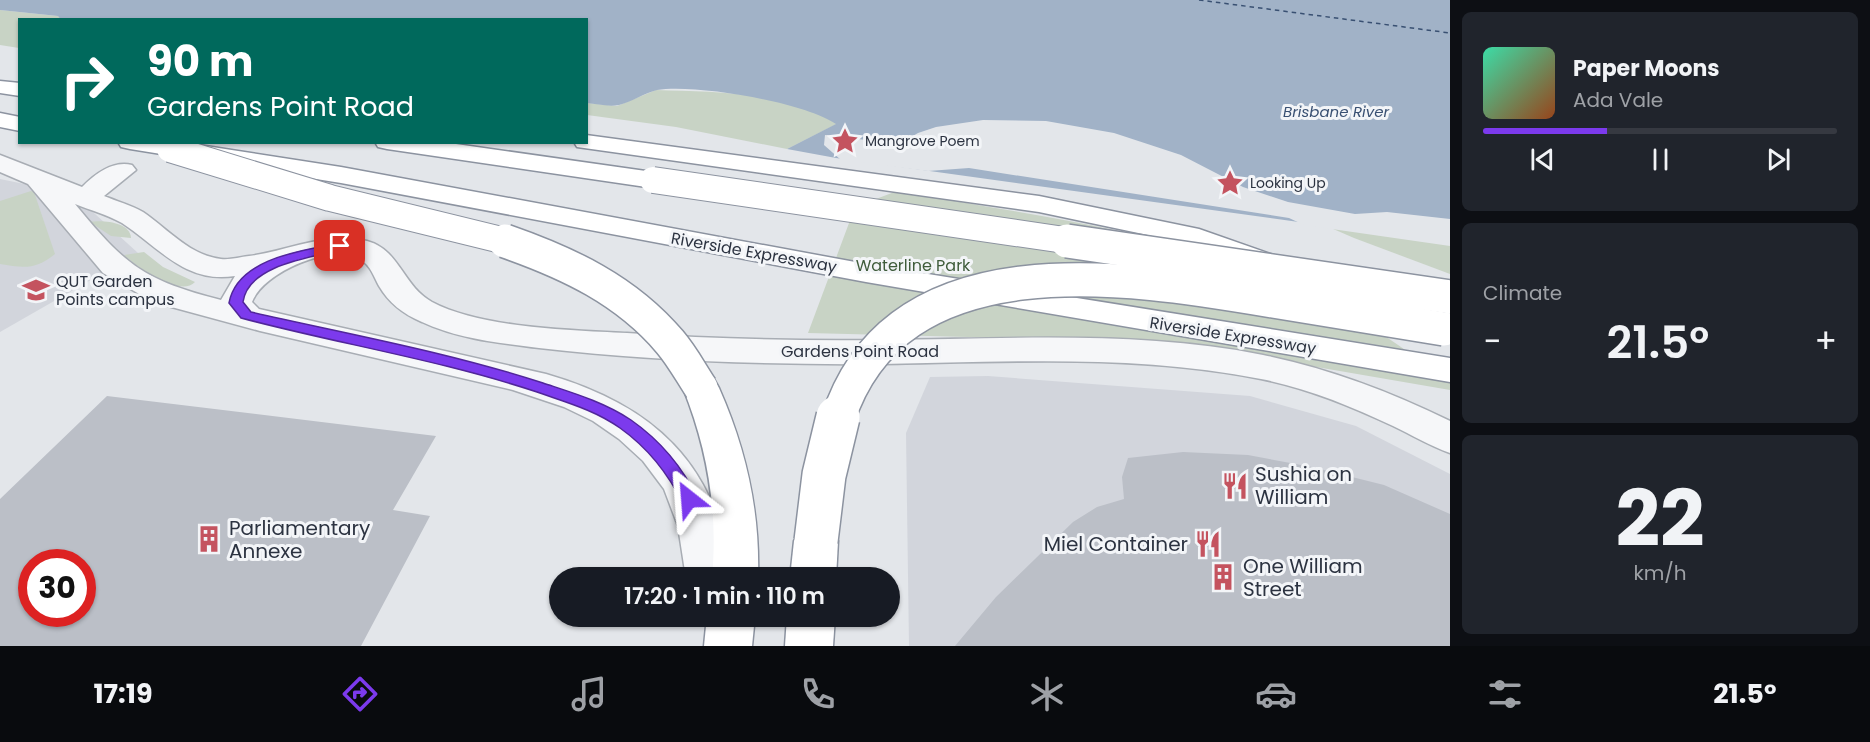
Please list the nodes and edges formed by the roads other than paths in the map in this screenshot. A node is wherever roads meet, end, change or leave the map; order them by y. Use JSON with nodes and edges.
{"nodes":[{"id":1,"x":0,"y":87,"type":"edge"},
{"id":2,"x":18,"y":90,"type":"edge"},
{"id":3,"x":0,"y":120,"type":"edge"},
{"id":4,"x":18,"y":124,"type":"edge"},
{"id":5,"x":588,"y":142,"type":"edge"},
{"id":6,"x":139,"y":144,"type":"edge"},
{"id":7,"x":401,"y":144,"type":"edge"},
{"id":8,"x":170,"y":150,"type":"junction"},
{"id":9,"x":0,"y":163,"type":"edge"},
{"id":10,"x":123,"y":170,"type":"dead end"},
{"id":11,"x":38,"y":179,"type":"junction"},
{"id":12,"x":86,"y":199,"type":"junction"},
{"id":13,"x":290,"y":257,"type":"junction"},
{"id":14,"x":1450,"y":297,"type":"edge"},
{"id":15,"x":246,"y":315,"type":"junction"},
{"id":16,"x":1450,"y":330,"type":"edge"},
{"id":17,"x":1450,"y":356,"type":"edge"},
{"id":18,"x":1450,"y":370,"type":"edge"},
{"id":19,"x":1450,"y":438,"type":"edge"},
{"id":20,"x":814,"y":559,"type":"edge"},
{"id":21,"x":707,"y":567,"type":"edge"},
{"id":22,"x":735,"y":567,"type":"edge"},
{"id":23,"x":711,"y":627,"type":"edge"},
{"id":24,"x":730,"y":627,"type":"edge"},
{"id":25,"x":810,"y":627,"type":"edge"},
{"id":26,"x":711,"y":646,"type":"edge"},
{"id":27,"x":728,"y":646,"type":"edge"},
{"id":28,"x":809,"y":646,"type":"edge"}],
"edges":[{"from":1,"to":2,"type":"highway"},
{"from":3,"to":4,"type":"highway"},
{"from":5,"to":17,"type":"highway"},
{"from":6,"to":8,"type":"highway","name":"Riverside Expressway"},
{"from":7,"to":14,"type":"highway","bridge":true},
{"from":8,"to":18,"type":"highway","name":"Riverside Expressway","bridge":true},
{"from":8,"to":22,"type":"highway","bridge":true},
{"from":9,"to":11,"type":"street","name":"Gardens Point Road"},
{"from":10,"to":12,"type":"street"},
{"from":11,"to":12,"type":"street","name":"Gardens Point Road"},
{"from":11,"to":15,"type":"street","name":"Gardens Point Road"},
{"from":12,"to":13,"type":"street","name":"Gardens Point Road"},
{"from":13,"to":15,"type":"street","name":"Gardens Point Road"},
{"from":13,"to":19,"type":"street","name":"Gardens Point Road"},
{"from":15,"to":21,"type":"street","name":"Gardens Point Road"},
{"from":16,"to":20,"type":"highway","bridge":true},
{"from":23,"to":26,"type":"street"},
{"from":24,"to":27,"type":"highway"},
{"from":25,"to":28,"type":"highway"}]}
